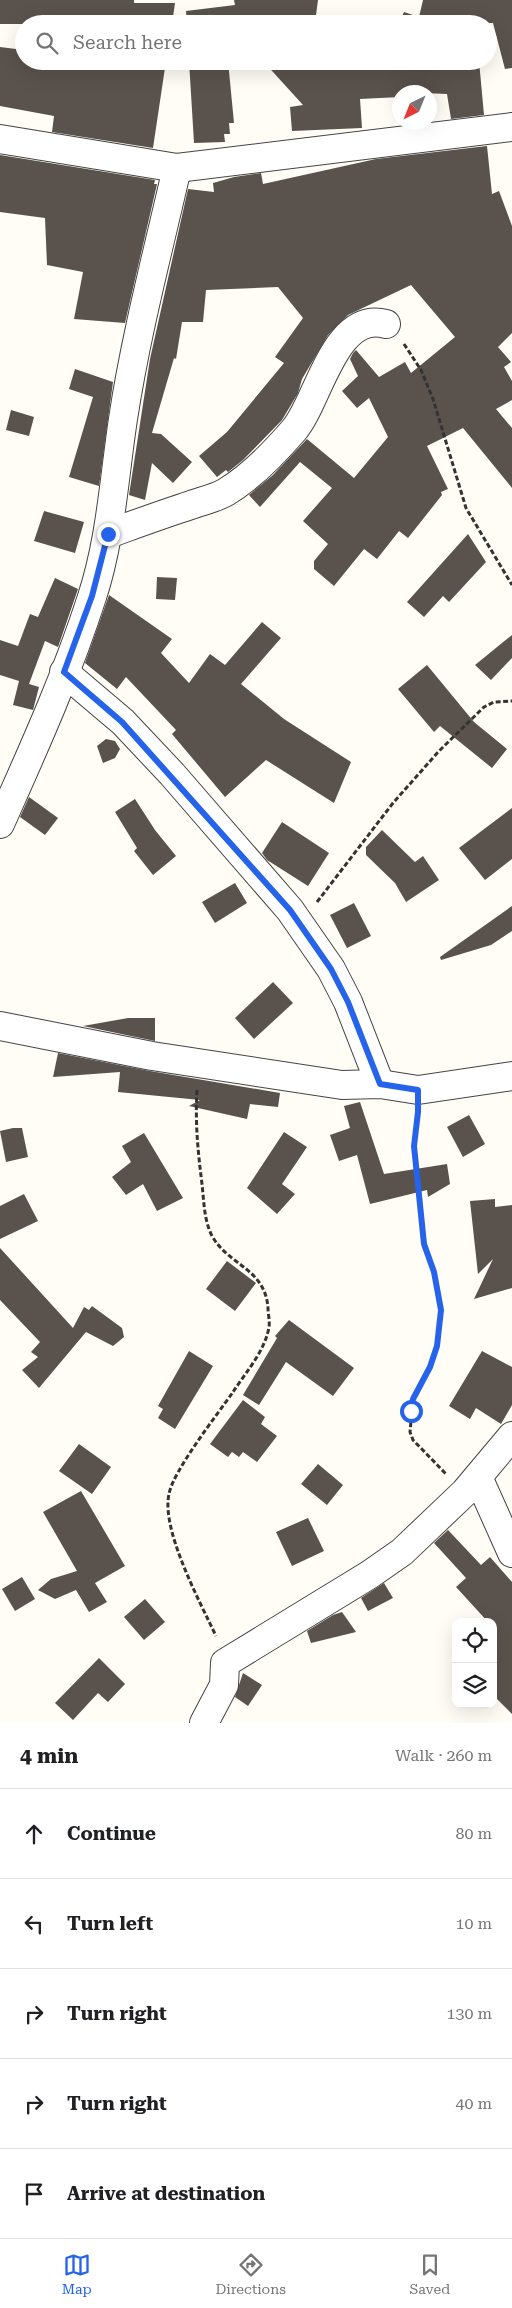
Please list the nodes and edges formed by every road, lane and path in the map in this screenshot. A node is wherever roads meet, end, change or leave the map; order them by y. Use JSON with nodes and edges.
{"nodes":[{"id":1,"x":512,"y":128,"type":"edge"},
{"id":2,"x":0,"y":140,"type":"edge"},
{"id":3,"x":177,"y":168,"type":"junction"},
{"id":4,"x":386,"y":324,"type":"joint"},
{"id":5,"x":108,"y":534,"type":"junction"},
{"id":6,"x":512,"y":585,"type":"edge"},
{"id":7,"x":64,"y":672,"type":"junction"},
{"id":8,"x":512,"y":702,"type":"edge"},
{"id":9,"x":0,"y":824,"type":"edge"},
{"id":10,"x":300,"y":924,"type":"junction"},
{"id":11,"x":0,"y":1026,"type":"edge"},
{"id":12,"x":199,"y":1062,"type":"junction"},
{"id":13,"x":512,"y":1076,"type":"edge"},
{"id":14,"x":380,"y":1084,"type":"junction"},
{"id":15,"x":418,"y":1090,"type":"junction"},
{"id":16,"x":512,"y":1436,"type":"edge"},
{"id":17,"x":471,"y":1485,"type":"junction"},
{"id":18,"x":512,"y":1553,"type":"edge"},
{"id":19,"x":225,"y":1663,"type":"junction"},
{"id":20,"x":204,"y":1723,"type":"edge"}],
"edges":[{"from":1,"to":3,"type":"street"},
{"from":2,"to":3,"type":"street"},
{"from":3,"to":5,"type":"street"},
{"from":4,"to":5,"type":"street"},
{"from":4,"to":6,"type":"path"},
{"from":5,"to":7,"type":"street"},
{"from":7,"to":9,"type":"street"},
{"from":7,"to":10,"type":"street"},
{"from":8,"to":10,"type":"path"},
{"from":10,"to":14,"type":"street"},
{"from":11,"to":12,"type":"street"},
{"from":12,"to":14,"type":"street"},
{"from":12,"to":19,"type":"path"},
{"from":13,"to":15,"type":"street"},
{"from":14,"to":15,"type":"street"},
{"from":15,"to":17,"type":"path"},
{"from":16,"to":17,"type":"street"},
{"from":17,"to":18,"type":"street"},
{"from":17,"to":19,"type":"street"},
{"from":19,"to":20,"type":"street"}]}
